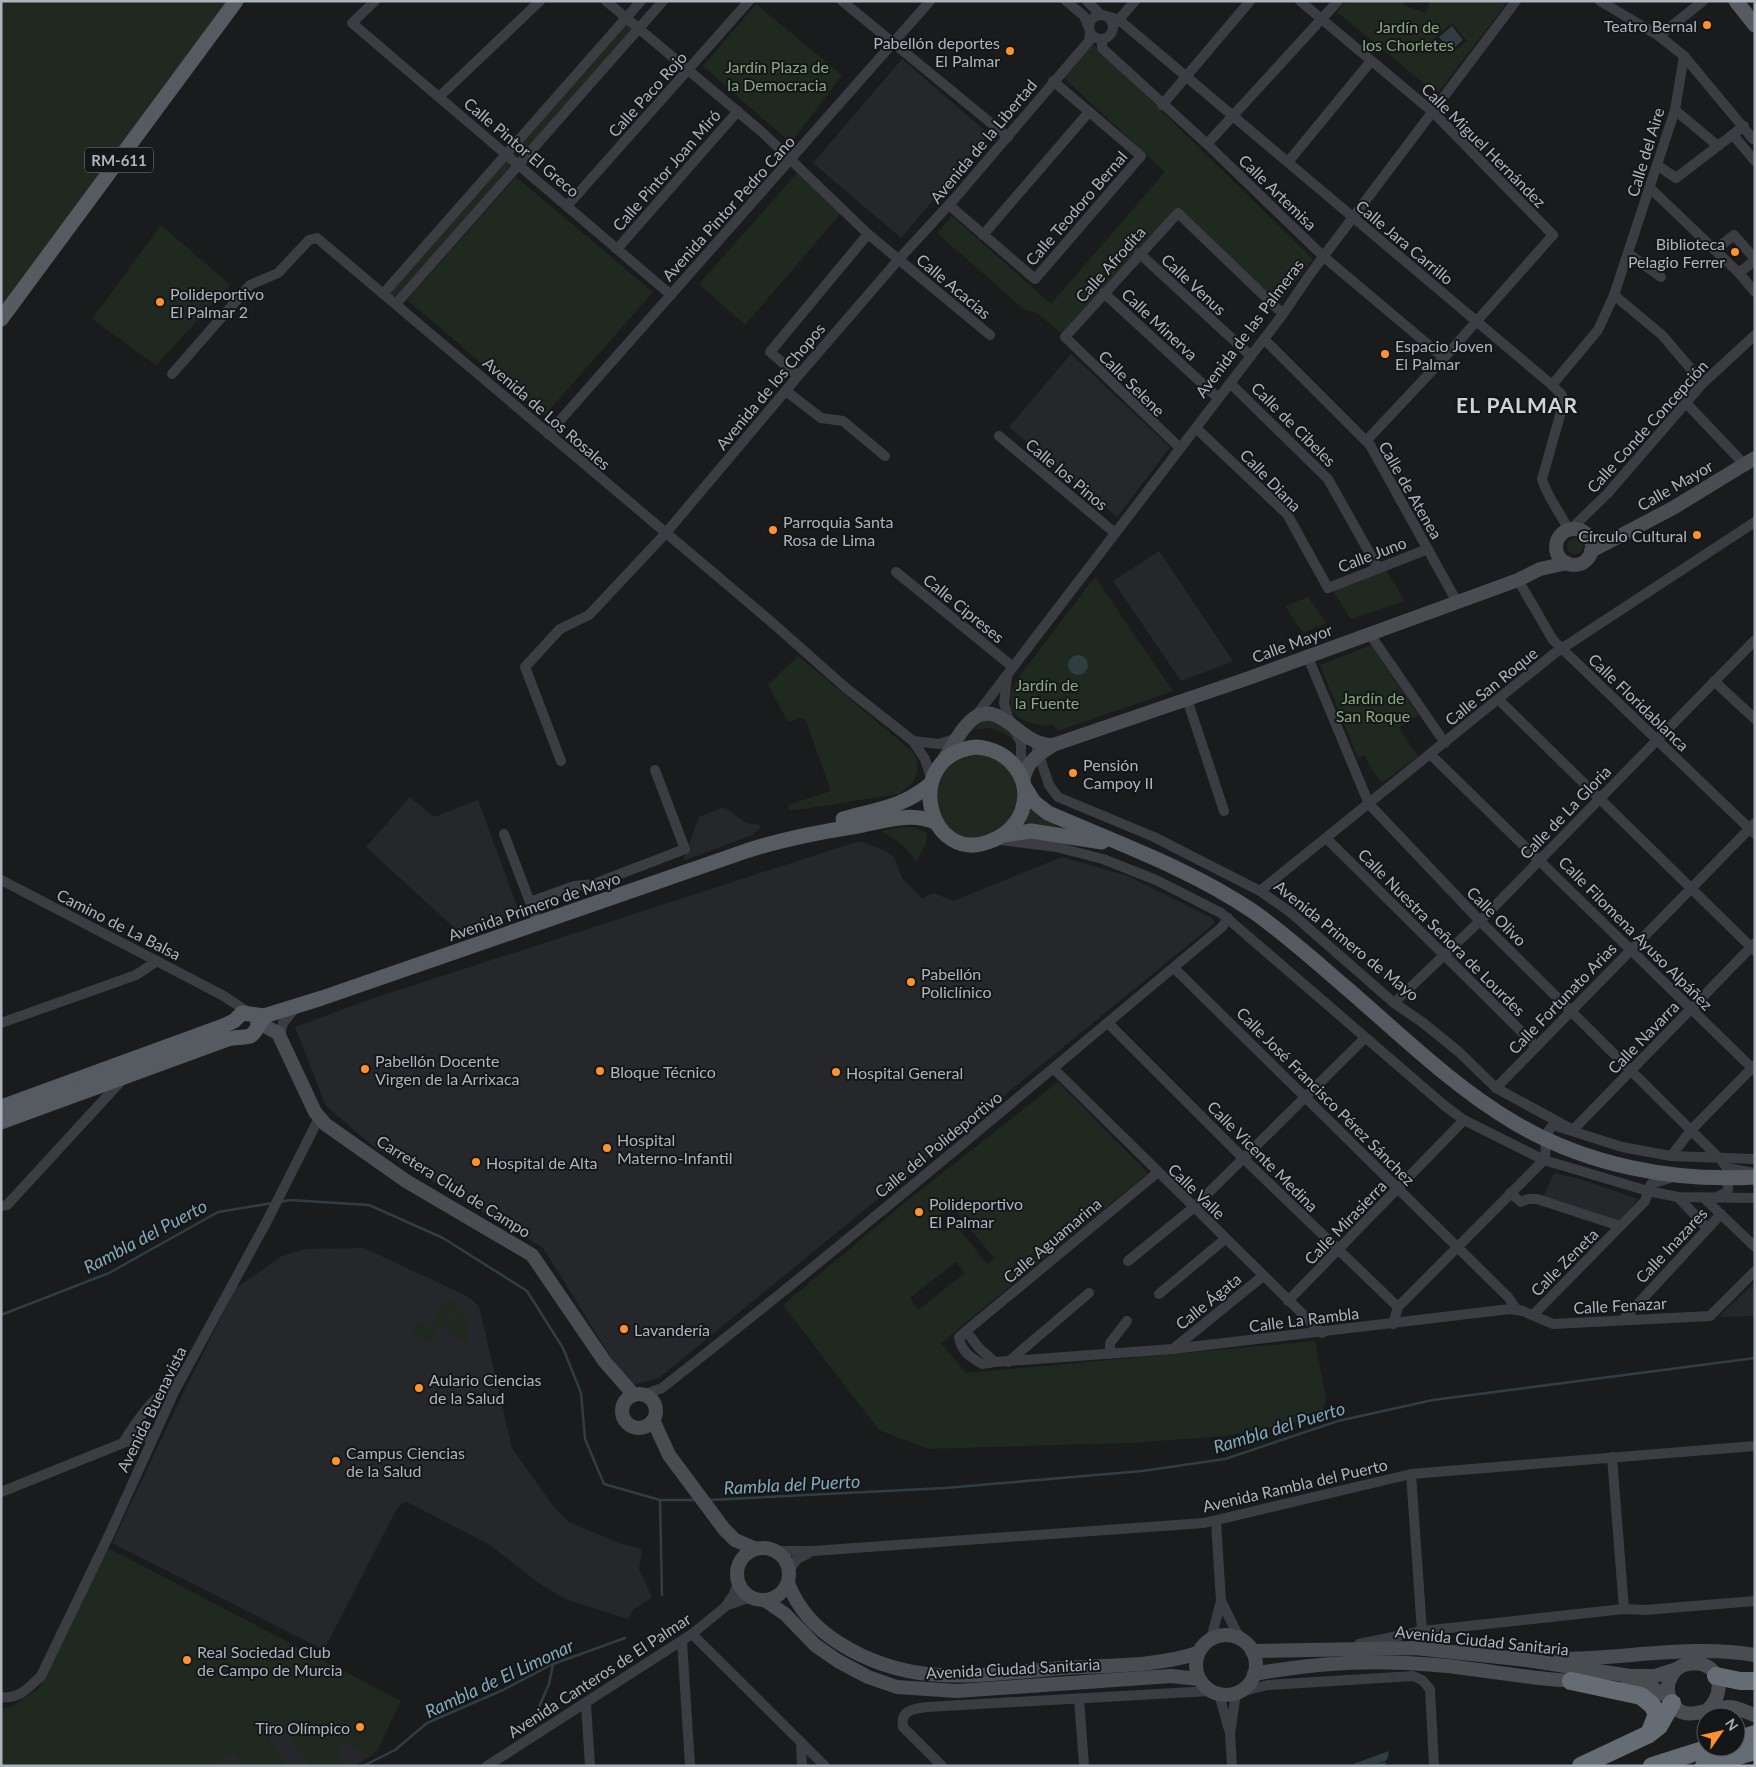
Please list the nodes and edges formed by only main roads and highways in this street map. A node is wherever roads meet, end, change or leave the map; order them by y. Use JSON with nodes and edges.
{"nodes":[{"id":1,"x":236,"y":1,"type":"edge"},
{"id":2,"x":1736,"y":1,"type":"edge"},
{"id":3,"x":1755,"y":25,"type":"edge"},
{"id":4,"x":1,"y":319,"type":"edge"},
{"id":5,"x":931,"y":782,"type":"junction"},
{"id":6,"x":1023,"y":782,"type":"junction"},
{"id":7,"x":937,"y":823,"type":"junction"},
{"id":8,"x":814,"y":832,"type":"junction"},
{"id":9,"x":998,"y":838,"type":"junction"},
{"id":10,"x":1121,"y":845,"type":"junction"},
{"id":11,"x":255,"y":1024,"type":"junction"},
{"id":12,"x":1,"y":1107,"type":"edge"},
{"id":13,"x":1,"y":1122,"type":"edge"},
{"id":14,"x":1755,"y":1177,"type":"edge"},
{"id":15,"x":1718,"y":1680,"type":"road end"},
{"id":16,"x":1571,"y":1681,"type":"road end"},
{"id":17,"x":1755,"y":1681,"type":"edge"},
{"id":18,"x":1671,"y":1700,"type":"road end"},
{"id":19,"x":1649,"y":1734,"type":"junction"},
{"id":20,"x":1755,"y":1751,"type":"edge"},
{"id":21,"x":1696,"y":1752,"type":"edge"},
{"id":22,"x":1581,"y":1766,"type":"edge"},
{"id":23,"x":1652,"y":1766,"type":"edge"},
{"id":24,"x":1704,"y":1766,"type":"edge"}],
"edges":[{"from":1,"to":4,"type":"main road","number":"RM-611"},
{"from":2,"to":3,"type":"main road"},
{"from":5,"to":6,"type":"main road"},
{"from":5,"to":7,"type":"main road"},
{"from":5,"to":8,"type":"main road","name":"Avenida Primero de Mayo"},
{"from":6,"to":9,"type":"main road"},
{"from":6,"to":10,"type":"main road"},
{"from":7,"to":8,"type":"main road","name":"Avenida Primero de Mayo"},
{"from":7,"to":9,"type":"main road"},
{"from":8,"to":11,"type":"main road","name":"Avenida Primero de Mayo"},
{"from":9,"to":10,"type":"main road"},
{"from":10,"to":14,"type":"main road"},
{"from":11,"to":12,"type":"main road"},
{"from":11,"to":13,"type":"main road"},
{"from":15,"to":17,"type":"highway"},
{"from":16,"to":19,"type":"highway"},
{"from":18,"to":19,"type":"highway"},
{"from":19,"to":22,"type":"highway"},
{"from":20,"to":24,"type":"highway"},
{"from":21,"to":23,"type":"highway"}]}
